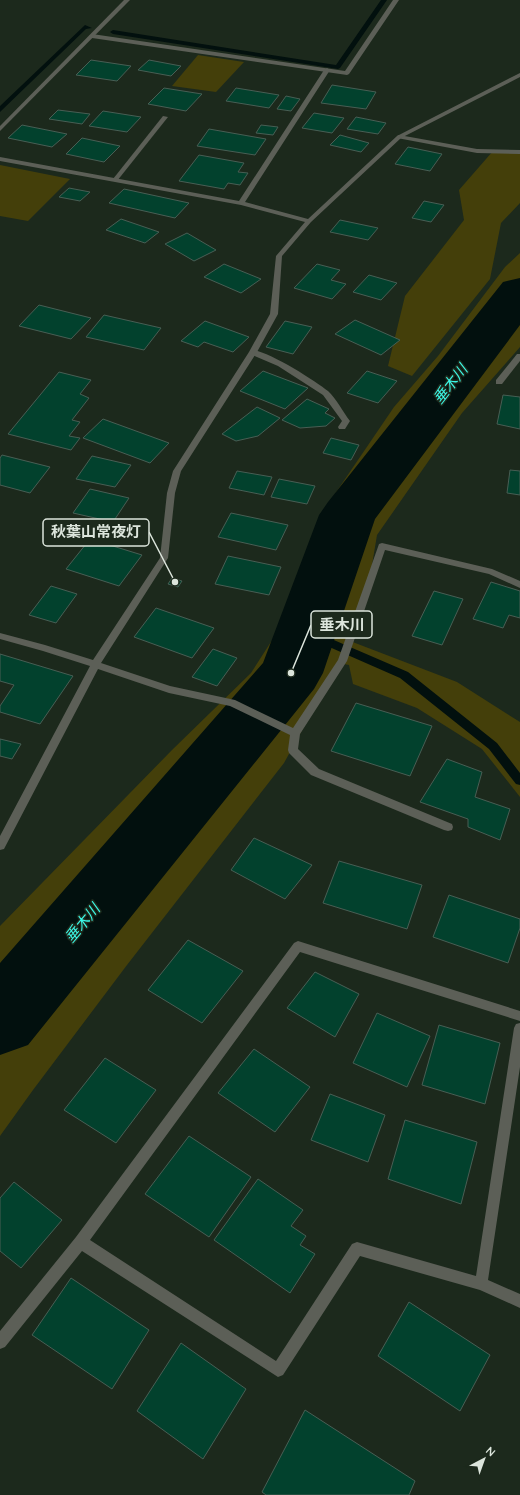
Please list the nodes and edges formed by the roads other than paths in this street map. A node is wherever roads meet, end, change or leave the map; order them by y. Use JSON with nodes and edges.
{"nodes":[{"id":1,"x":127,"y":0,"type":"edge"},
{"id":2,"x":396,"y":0,"type":"edge"},
{"id":3,"x":92,"y":36,"type":"junction"},
{"id":4,"x":327,"y":70,"type":"junction"},
{"id":5,"x":520,"y":75,"type":"edge"},
{"id":6,"x":165,"y":117,"type":"dead end"},
{"id":7,"x":0,"y":129,"type":"edge"},
{"id":8,"x":399,"y":137,"type":"junction"},
{"id":9,"x":520,"y":152,"type":"edge"},
{"id":10,"x":0,"y":159,"type":"edge"},
{"id":11,"x":115,"y":180,"type":"junction"},
{"id":12,"x":241,"y":203,"type":"junction"},
{"id":13,"x":309,"y":221,"type":"junction"},
{"id":14,"x":253,"y":352,"type":"junction"},
{"id":15,"x":520,"y":356,"type":"edge"},
{"id":16,"x":499,"y":382,"type":"dead end"},
{"id":17,"x":342,"y":427,"type":"dead end"},
{"id":18,"x":520,"y":585,"type":"edge"},
{"id":19,"x":0,"y":636,"type":"edge"},
{"id":20,"x":95,"y":665,"type":"junction"},
{"id":21,"x":295,"y":733,"type":"junction"},
{"id":22,"x":448,"y":827,"type":"dead end"},
{"id":23,"x":0,"y":846,"type":"edge"},
{"id":24,"x":520,"y":1016,"type":"edge"},
{"id":25,"x":520,"y":1028,"type":"edge"},
{"id":26,"x":81,"y":1242,"type":"junction"},
{"id":27,"x":481,"y":1284,"type":"junction"},
{"id":28,"x":520,"y":1301,"type":"edge"},
{"id":29,"x":0,"y":1342,"type":"edge"}],
"edges":[{"from":1,"to":3,"type":"street"},
{"from":2,"to":4,"type":"street"},
{"from":3,"to":4,"type":"street"},
{"from":3,"to":7,"type":"street"},
{"from":4,"to":12,"type":"street"},
{"from":5,"to":8,"type":"street"},
{"from":6,"to":11,"type":"street"},
{"from":8,"to":9,"type":"street"},
{"from":8,"to":13,"type":"street"},
{"from":10,"to":11,"type":"street"},
{"from":11,"to":12,"type":"street"},
{"from":12,"to":13,"type":"street"},
{"from":13,"to":14,"type":"street"},
{"from":14,"to":17,"type":"street"},
{"from":14,"to":20,"type":"street"},
{"from":15,"to":16,"type":"street"},
{"from":18,"to":21,"type":"street"},
{"from":19,"to":20,"type":"street"},
{"from":20,"to":21,"type":"street"},
{"from":20,"to":23,"type":"street"},
{"from":21,"to":22,"type":"street"},
{"from":24,"to":26,"type":"street"},
{"from":25,"to":27,"type":"street"},
{"from":26,"to":27,"type":"street"},
{"from":26,"to":29,"type":"street"},
{"from":27,"to":28,"type":"street"}]}
